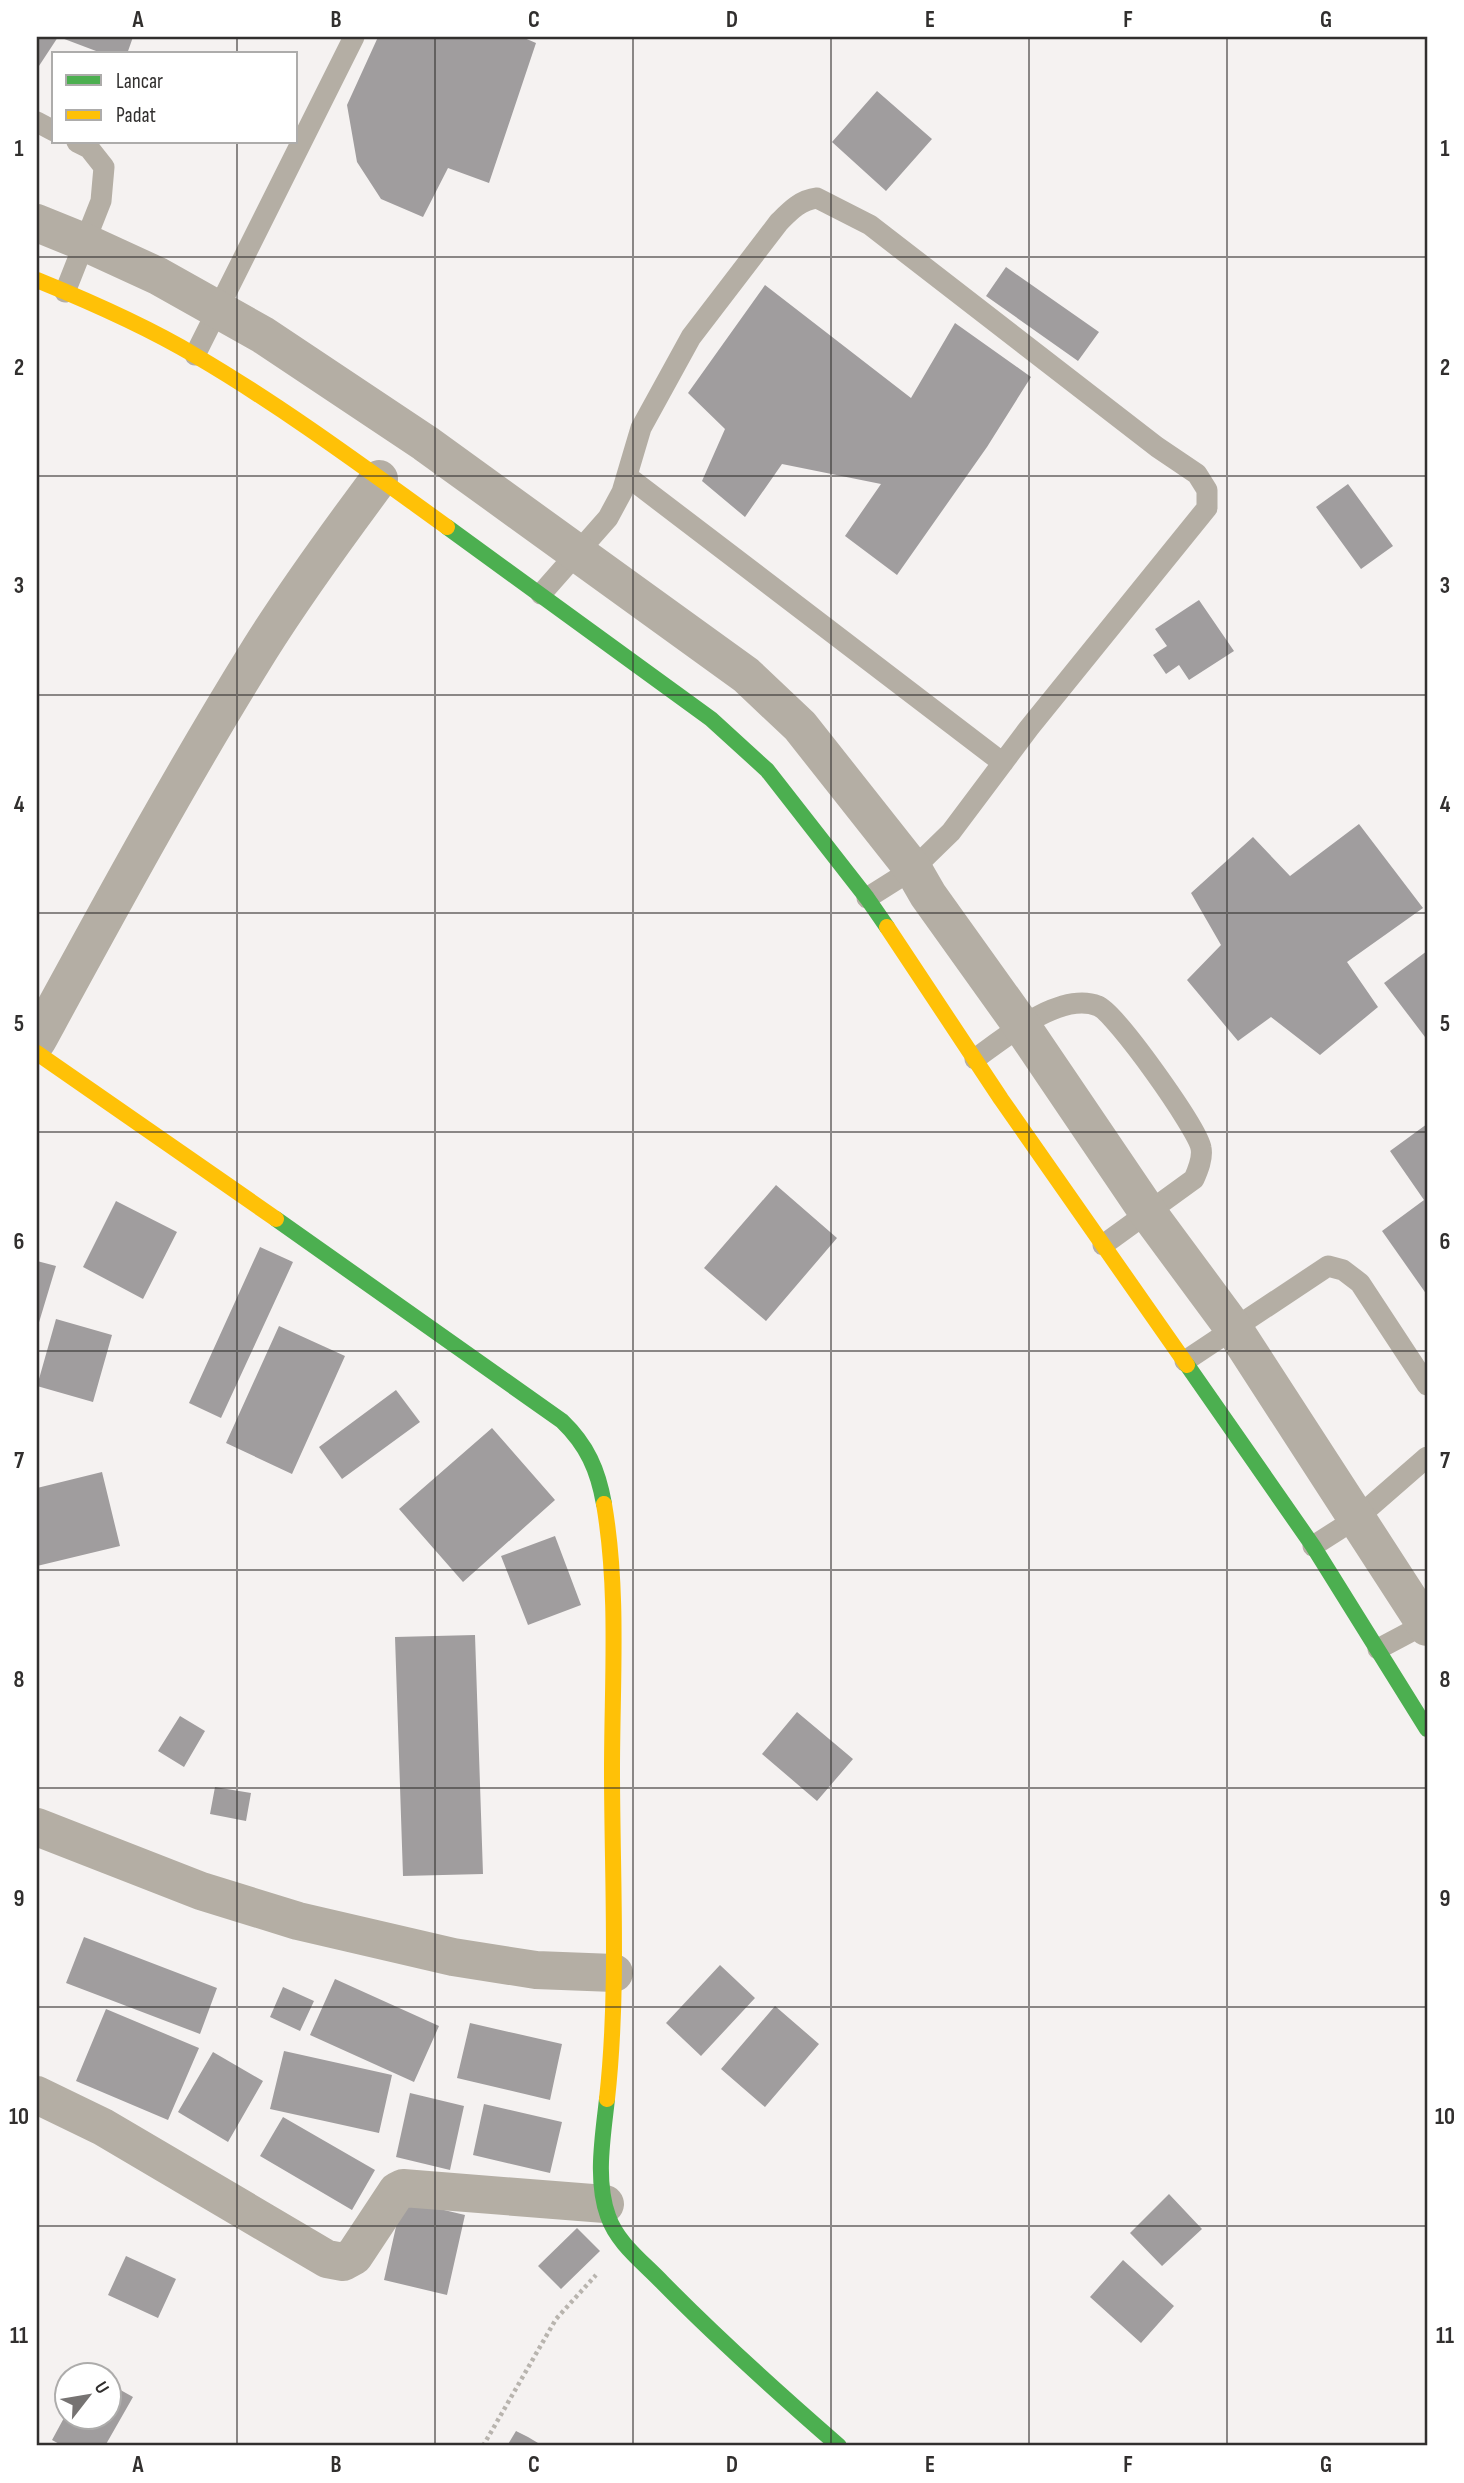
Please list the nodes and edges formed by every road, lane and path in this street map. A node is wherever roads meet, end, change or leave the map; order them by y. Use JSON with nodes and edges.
{"nodes":[{"id":1,"x":354,"y":37,"type":"edge"},
{"id":2,"x":81,"y":144,"type":"edge"},
{"id":3,"x":37,"y":223,"type":"edge"},
{"id":4,"x":84,"y":242,"type":"junction"},
{"id":5,"x":37,"y":280,"type":"edge"},
{"id":6,"x":65,"y":292,"type":"junction"},
{"id":7,"x":217,"y":309,"type":"junction"},
{"id":8,"x":195,"y":355,"type":"junction"},
{"id":9,"x":333,"y":382,"type":"junction"},
{"id":10,"x":303,"y":425,"type":"junction"},
{"id":11,"x":627,"y":477,"type":"junction"},
{"id":12,"x":379,"y":478,"type":"junction"},
{"id":13,"x":578,"y":553,"type":"junction"},
{"id":14,"x":541,"y":594,"type":"junction"},
{"id":15,"x":1003,"y":763,"type":"junction"},
{"id":16,"x":913,"y":869,"type":"junction"},
{"id":17,"x":867,"y":898,"type":"junction"},
{"id":18,"x":1021,"y":1025,"type":"junction"},
{"id":19,"x":37,"y":1041,"type":"edge"},
{"id":20,"x":37,"y":1053,"type":"edge"},
{"id":21,"x":975,"y":1059,"type":"junction"},
{"id":22,"x":1149,"y":1214,"type":"junction"},
{"id":23,"x":1103,"y":1245,"type":"junction"},
{"id":24,"x":1234,"y":1329,"type":"junction"},
{"id":25,"x":1185,"y":1361,"type":"junction"},
{"id":26,"x":1427,"y":1385,"type":"edge"},
{"id":27,"x":1427,"y":1457,"type":"edge"},
{"id":28,"x":1357,"y":1518,"type":"junction"},
{"id":29,"x":1313,"y":1546,"type":"junction"},
{"id":30,"x":1427,"y":1625,"type":"edge"},
{"id":31,"x":1378,"y":1649,"type":"junction"},
{"id":32,"x":1427,"y":1729,"type":"edge"},
{"id":33,"x":37,"y":1827,"type":"edge"},
{"id":34,"x":614,"y":1973,"type":"junction"},
{"id":35,"x":37,"y":2095,"type":"edge"},
{"id":36,"x":604,"y":2204,"type":"junction"},
{"id":37,"x":624,"y":2243,"type":"junction"},
{"id":38,"x":483,"y":2446,"type":"edge"},
{"id":39,"x":839,"y":2446,"type":"edge"}],
"edges":[{"from":1,"to":7,"type":"lane"},
{"from":2,"to":4,"type":"lane"},
{"from":3,"to":4,"type":"street"},
{"from":4,"to":6,"type":"lane"},
{"from":4,"to":7,"type":"street"},
{"from":5,"to":6,"type":"street"},
{"from":6,"to":8,"type":"street"},
{"from":7,"to":8,"type":"lane"},
{"from":7,"to":9,"type":"street"},
{"from":8,"to":10,"type":"street"},
{"from":9,"to":10,"type":"street"},
{"from":9,"to":13,"type":"street"},
{"from":10,"to":12,"type":"street"},
{"from":11,"to":13,"type":"lane"},
{"from":11,"to":15,"type":"lane"},
{"from":11,"to":15,"type":"lane"},
{"from":12,"to":14,"type":"street"},
{"from":12,"to":19,"type":"street"},
{"from":13,"to":14,"type":"lane"},
{"from":13,"to":16,"type":"street"},
{"from":14,"to":17,"type":"street"},
{"from":15,"to":16,"type":"lane"},
{"from":16,"to":17,"type":"lane"},
{"from":16,"to":18,"type":"street"},
{"from":17,"to":21,"type":"street"},
{"from":18,"to":21,"type":"lane"},
{"from":18,"to":22,"type":"street"},
{"from":18,"to":22,"type":"lane"},
{"from":20,"to":34,"type":"street"},
{"from":21,"to":23,"type":"street"},
{"from":22,"to":23,"type":"lane"},
{"from":22,"to":24,"type":"street"},
{"from":23,"to":25,"type":"street"},
{"from":24,"to":25,"type":"lane"},
{"from":24,"to":26,"type":"lane"},
{"from":24,"to":28,"type":"street"},
{"from":25,"to":29,"type":"street"},
{"from":27,"to":28,"type":"lane"},
{"from":28,"to":29,"type":"lane"},
{"from":28,"to":30,"type":"street"},
{"from":29,"to":31,"type":"street"},
{"from":30,"to":31,"type":"lane"},
{"from":31,"to":32,"type":"street"},
{"from":33,"to":34,"type":"street"},
{"from":34,"to":36,"type":"street"},
{"from":35,"to":36,"type":"street"},
{"from":36,"to":37,"type":"street"},
{"from":37,"to":38,"type":"path"},
{"from":37,"to":39,"type":"street"}]}
